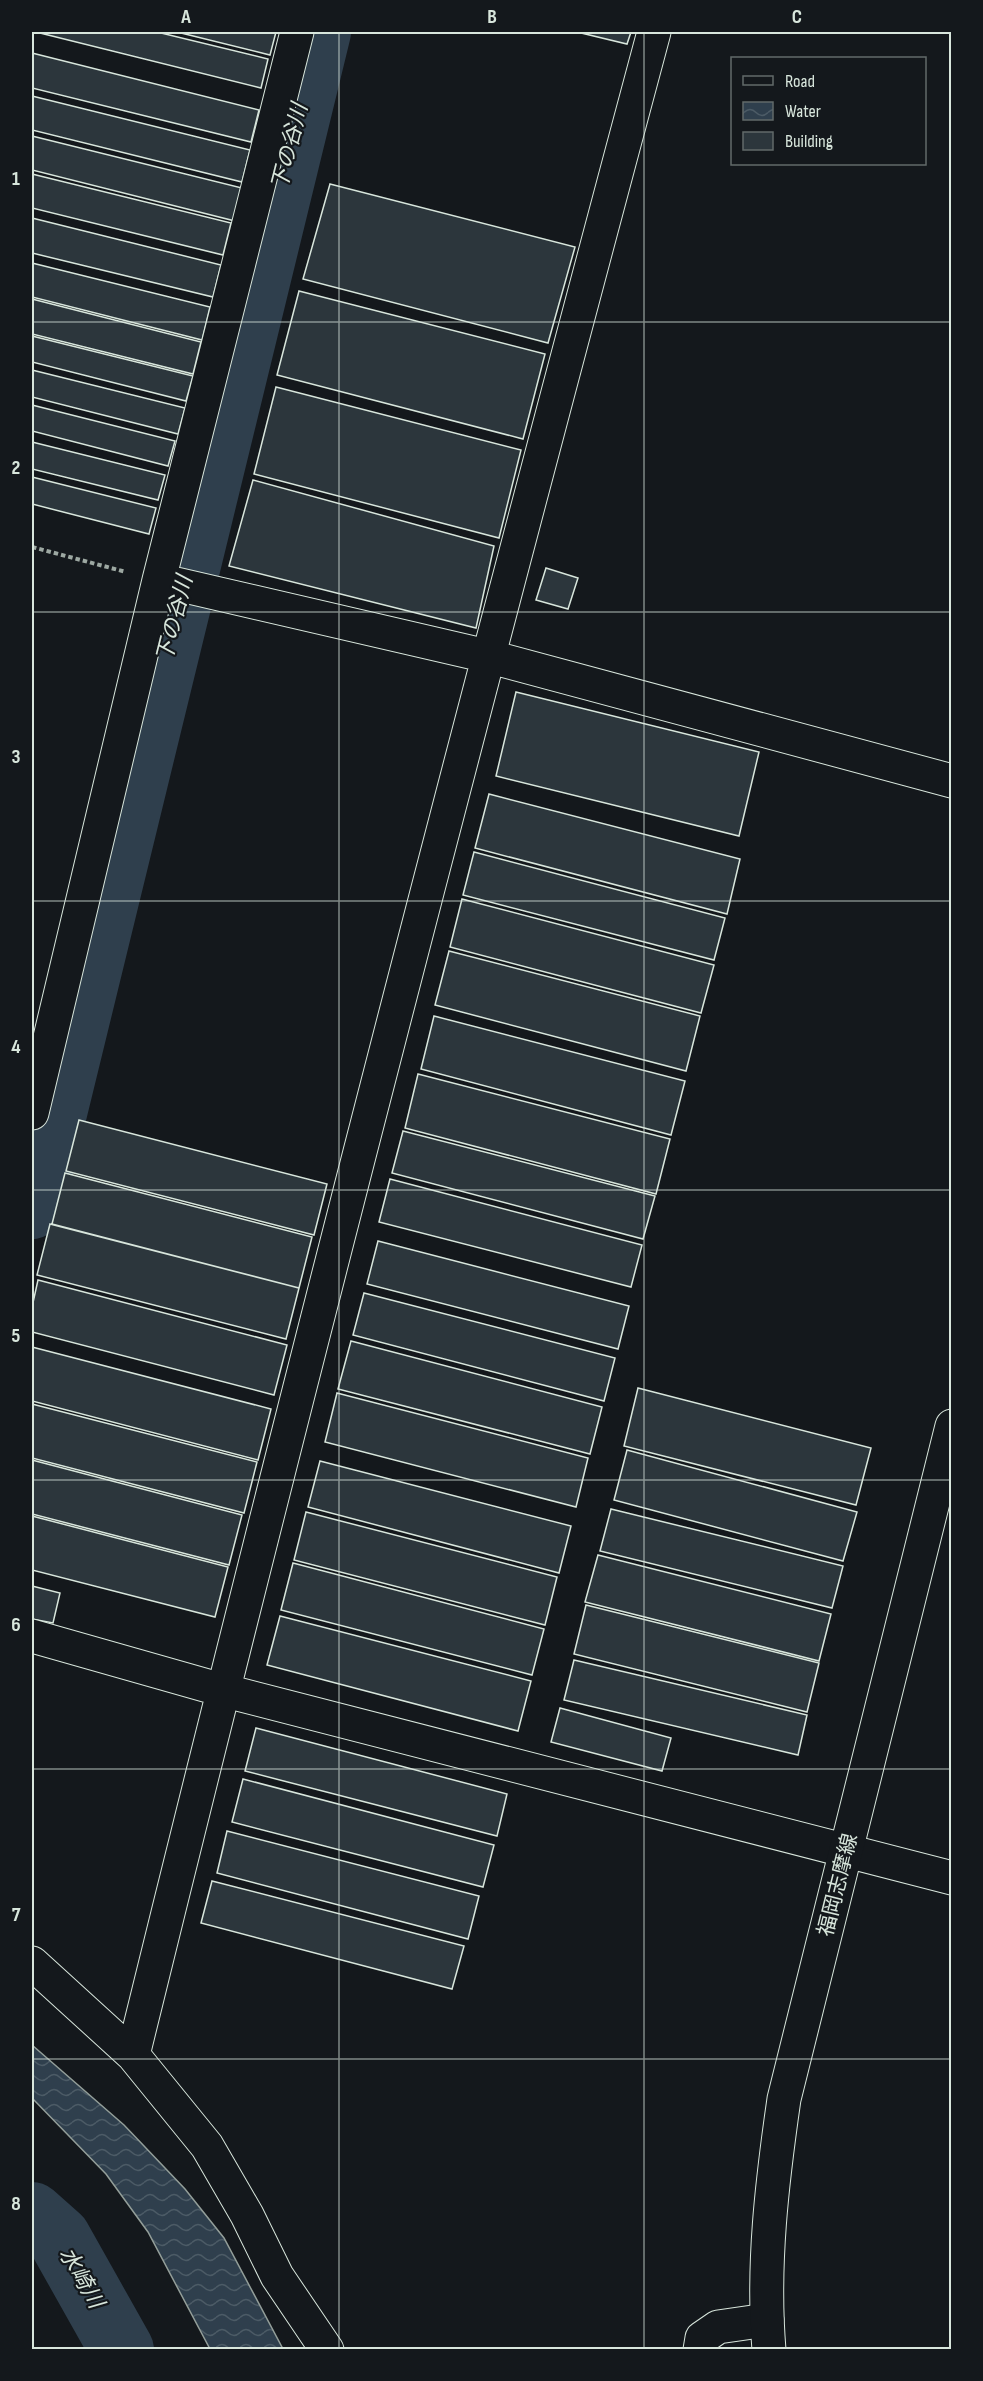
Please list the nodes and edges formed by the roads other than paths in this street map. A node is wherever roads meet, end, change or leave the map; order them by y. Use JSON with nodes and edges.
{"nodes":[{"id":1,"x":297,"y":32,"type":"edge"},
{"id":2,"x":654,"y":32,"type":"edge"},
{"id":3,"x":159,"y":580,"type":"junction"},
{"id":4,"x":487,"y":656,"type":"junction"},
{"id":5,"x":951,"y":781,"type":"edge"},
{"id":6,"x":32,"y":1113,"type":"edge"},
{"id":7,"x":951,"y":1426,"type":"edge"},
{"id":8,"x":32,"y":1636,"type":"edge"},
{"id":9,"x":222,"y":1690,"type":"junction"},
{"id":10,"x":846,"y":1851,"type":"junction"},
{"id":11,"x":951,"y":1878,"type":"edge"},
{"id":12,"x":32,"y":1963,"type":"edge"},
{"id":13,"x":133,"y":2055,"type":"junction"},
{"id":14,"x":768,"y":2335,"type":"edge"},
{"id":15,"x":327,"y":2349,"type":"edge"},
{"id":16,"x":699,"y":2349,"type":"edge"}],
"edges":[{"from":1,"to":3,"type":"street"},
{"from":2,"to":4,"type":"street"},
{"from":3,"to":4,"type":"street"},
{"from":3,"to":6,"type":"street"},
{"from":4,"to":5,"type":"street"},
{"from":4,"to":9,"type":"street"},
{"from":7,"to":10,"type":"street","name":"福岡志摩線"},
{"from":8,"to":9,"type":"street"},
{"from":9,"to":10,"type":"street"},
{"from":9,"to":13,"type":"street"},
{"from":10,"to":11,"type":"street"},
{"from":10,"to":14,"type":"street","name":"福岡志摩線"},
{"from":12,"to":13,"type":"street"},
{"from":13,"to":15,"type":"street"},
{"from":14,"to":16,"type":"street"}]}
